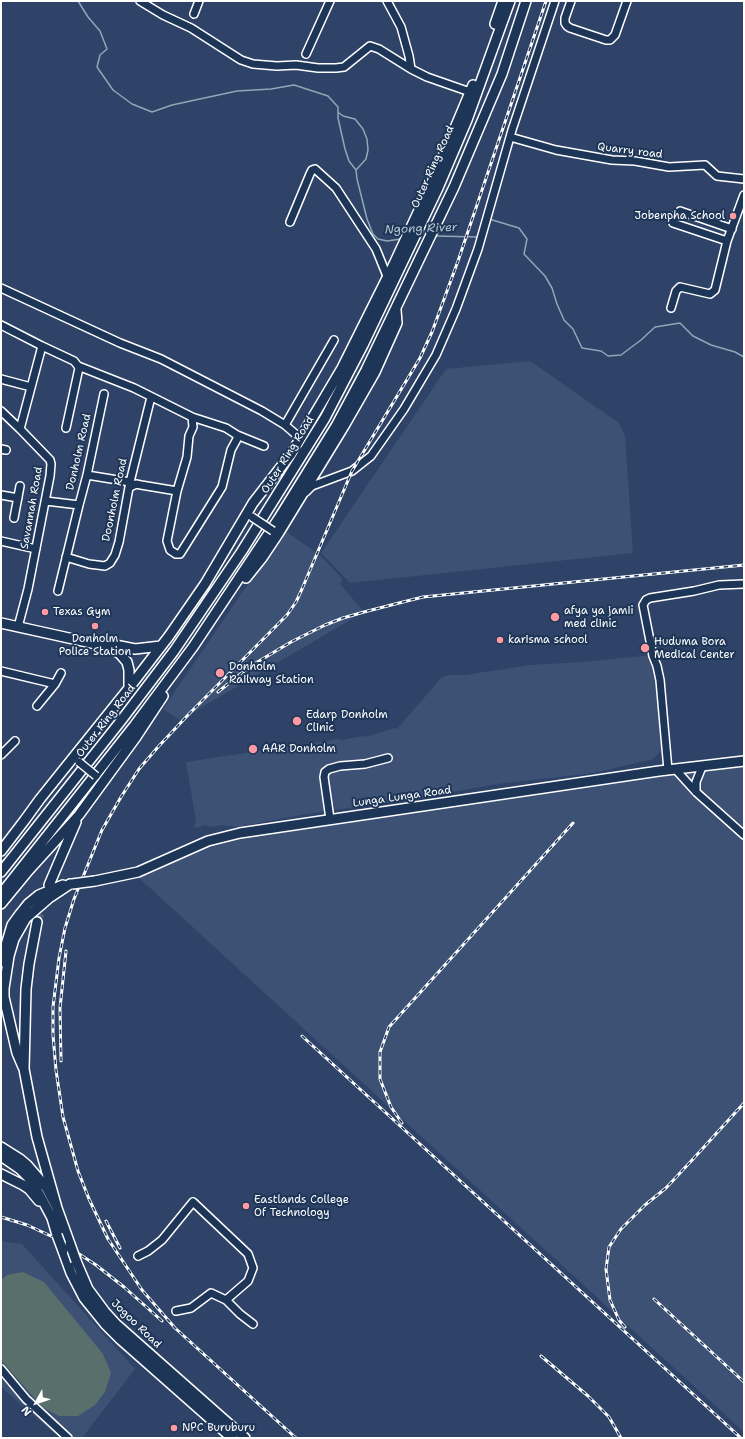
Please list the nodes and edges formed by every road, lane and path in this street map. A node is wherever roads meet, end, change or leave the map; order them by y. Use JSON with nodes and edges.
{"nodes":[{"id":1,"x":140,"y":1,"type":"edge"},
{"id":2,"x":199,"y":1,"type":"edge"},
{"id":3,"x":330,"y":1,"type":"edge"},
{"id":4,"x":387,"y":1,"type":"edge"},
{"id":5,"x":503,"y":1,"type":"edge"},
{"id":6,"x":510,"y":1,"type":"edge"},
{"id":7,"x":526,"y":1,"type":"edge"},
{"id":8,"x":555,"y":1,"type":"edge"},
{"id":9,"x":571,"y":1,"type":"edge"},
{"id":10,"x":627,"y":1,"type":"edge"},
{"id":11,"x":194,"y":14,"type":"dead end"},
{"id":12,"x":491,"y":38,"type":"junction"},
{"id":13,"x":492,"y":52,"type":"junction"},
{"id":14,"x":306,"y":54,"type":"dead end"},
{"id":15,"x":411,"y":69,"type":"junction"},
{"id":16,"x":470,"y":92,"type":"junction"},
{"id":17,"x":510,"y":137,"type":"junction"},
{"id":18,"x":447,"y":166,"type":"junction"},
{"id":19,"x":436,"y":173,"type":"junction"},
{"id":20,"x":744,"y":179,"type":"edge"},
{"id":21,"x":744,"y":195,"type":"edge"},
{"id":22,"x":290,"y":222,"type":"dead end"},
{"id":23,"x":417,"y":223,"type":"junction"},
{"id":24,"x":732,"y":229,"type":"junction"},
{"id":25,"x":727,"y":241,"type":"junction"},
{"id":26,"x":397,"y":265,"type":"junction"},
{"id":27,"x":388,"y":276,"type":"junction"},
{"id":28,"x":1,"y":288,"type":"edge"},
{"id":29,"x":671,"y":308,"type":"dead end"},
{"id":30,"x":396,"y":309,"type":"junction"},
{"id":31,"x":1,"y":325,"type":"edge"},
{"id":32,"x":334,"y":340,"type":"dead end"},
{"id":33,"x":42,"y":346,"type":"junction"},
{"id":34,"x":78,"y":366,"type":"junction"},
{"id":35,"x":1,"y":379,"type":"edge"},
{"id":36,"x":31,"y":387,"type":"junction"},
{"id":37,"x":104,"y":394,"type":"dead end"},
{"id":38,"x":151,"y":398,"type":"junction"},
{"id":39,"x":1,"y":411,"type":"edge"},
{"id":40,"x":192,"y":417,"type":"junction"},
{"id":41,"x":285,"y":425,"type":"junction"},
{"id":42,"x":66,"y":428,"type":"dead end"},
{"id":43,"x":20,"y":429,"type":"junction"},
{"id":44,"x":237,"y":436,"type":"junction"},
{"id":45,"x":300,"y":438,"type":"junction"},
{"id":46,"x":264,"y":446,"type":"dead end"},
{"id":47,"x":87,"y":475,"type":"junction"},
{"id":48,"x":130,"y":485,"type":"junction"},
{"id":49,"x":20,"y":486,"type":"dead end"},
{"id":50,"x":177,"y":491,"type":"junction"},
{"id":51,"x":1,"y":494,"type":"edge"},
{"id":52,"x":302,"y":496,"type":"junction"},
{"id":53,"x":18,"y":498,"type":"junction"},
{"id":54,"x":46,"y":501,"type":"junction"},
{"id":55,"x":78,"y":505,"type":"junction"},
{"id":56,"x":249,"y":515,"type":"junction"},
{"id":57,"x":14,"y":518,"type":"dead end"},
{"id":58,"x":276,"y":533,"type":"junction"},
{"id":59,"x":1,"y":541,"type":"edge"},
{"id":60,"x":36,"y":549,"type":"junction"},
{"id":61,"x":66,"y":557,"type":"junction"},
{"id":62,"x":744,"y":584,"type":"edge"},
{"id":63,"x":58,"y":591,"type":"dead end"},
{"id":64,"x":1,"y":622,"type":"edge"},
{"id":65,"x":18,"y":626,"type":"junction"},
{"id":66,"x":106,"y":646,"type":"junction"},
{"id":67,"x":161,"y":646,"type":"junction"},
{"id":68,"x":1,"y":671,"type":"edge"},
{"id":69,"x":61,"y":673,"type":"dead end"},
{"id":70,"x":55,"y":684,"type":"junction"},
{"id":71,"x":129,"y":688,"type":"junction"},
{"id":72,"x":37,"y":706,"type":"dead end"},
{"id":73,"x":15,"y":741,"type":"dead end"},
{"id":74,"x":4,"y":748,"type":"edge"},
{"id":75,"x":1,"y":755,"type":"edge"},
{"id":76,"x":388,"y":758,"type":"dead end"},
{"id":77,"x":76,"y":760,"type":"junction"},
{"id":78,"x":744,"y":761,"type":"edge"},
{"id":79,"x":702,"y":767,"type":"junction"},
{"id":80,"x":672,"y":770,"type":"junction"},
{"id":81,"x":100,"y":779,"type":"junction"},
{"id":82,"x":696,"y":792,"type":"junction"},
{"id":83,"x":79,"y":816,"type":"junction"},
{"id":84,"x":330,"y":819,"type":"junction"},
{"id":85,"x":744,"y":835,"type":"edge"},
{"id":86,"x":1,"y":851,"type":"edge"},
{"id":87,"x":1,"y":872,"type":"edge"},
{"id":88,"x":71,"y":884,"type":"junction"},
{"id":89,"x":49,"y":885,"type":"dead end"},
{"id":90,"x":1,"y":894,"type":"edge"},
{"id":91,"x":1,"y":904,"type":"edge"},
{"id":92,"x":37,"y":922,"type":"tunnel mouth"},
{"id":93,"x":1,"y":962,"type":"edge"},
{"id":94,"x":4,"y":975,"type":"edge"},
{"id":95,"x":24,"y":1069,"type":"junction"},
{"id":96,"x":1,"y":1147,"type":"edge"},
{"id":97,"x":1,"y":1156,"type":"edge"},
{"id":98,"x":1,"y":1174,"type":"edge"},
{"id":99,"x":57,"y":1208,"type":"junction"},
{"id":100,"x":52,"y":1218,"type":"junction"},
{"id":101,"x":138,"y":1256,"type":"dead end"},
{"id":102,"x":226,"y":1300,"type":"junction"},
{"id":103,"x":176,"y":1311,"type":"dead end"},
{"id":104,"x":253,"y":1324,"type":"dead end"},
{"id":105,"x":1,"y":1369,"type":"edge"},
{"id":106,"x":68,"y":1438,"type":"edge"},
{"id":107,"x":232,"y":1438,"type":"edge"},
{"id":108,"x":245,"y":1438,"type":"edge"}],
"edges":[{"from":1,"to":15,"type":"street"},
{"from":2,"to":11,"type":"street"},
{"from":3,"to":14,"type":"street"},
{"from":4,"to":15,"type":"street"},
{"from":5,"to":12,"type":"main road"},
{"from":6,"to":13,"type":"main road","name":"Outer Ring Road"},
{"from":7,"to":30,"type":"main road"},
{"from":8,"to":17,"type":"street"},
{"from":9,"to":10,"type":"street"},
{"from":12,"to":13,"type":"main road"},
{"from":12,"to":16,"type":"main road"},
{"from":13,"to":18,"type":"main road","name":"Outer Ring Road"},
{"from":15,"to":16,"type":"street"},
{"from":16,"to":19,"type":"main road"},
{"from":17,"to":20,"type":"street","name":"Quarry road"},
{"from":17,"to":52,"type":"street"},
{"from":18,"to":19,"type":"main road"},
{"from":18,"to":23,"type":"main road","name":"Outer Ring Road"},
{"from":19,"to":23,"type":"main road"},
{"from":21,"to":24,"type":"street"},
{"from":22,"to":27,"type":"street"},
{"from":23,"to":26,"type":"main road"},
{"from":24,"to":25,"type":"street"},
{"from":24,"to":25,"type":"street"},
{"from":25,"to":29,"type":"street"},
{"from":26,"to":27,"type":"main road","name":"Outer Ring Road"},
{"from":26,"to":87,"type":"main road","name":"Outer Ring Road"},
{"from":27,"to":45,"type":"main road","name":"Outer Ring Road"},
{"from":28,"to":41,"type":"street"},
{"from":30,"to":52,"type":"main road"},
{"from":30,"to":90,"type":"main road"},
{"from":31,"to":33,"type":"street"},
{"from":32,"to":41,"type":"street"},
{"from":33,"to":34,"type":"street"},
{"from":33,"to":36,"type":"street"},
{"from":34,"to":38,"type":"street"},
{"from":34,"to":42,"type":"street"},
{"from":35,"to":36,"type":"street"},
{"from":36,"to":43,"type":"street"},
{"from":37,"to":47,"type":"street","name":"Donholm Road"},
{"from":38,"to":40,"type":"street"},
{"from":38,"to":48,"type":"street","name":"Doonholm Road"},
{"from":39,"to":43,"type":"street","name":"Savannah Road"},
{"from":40,"to":44,"type":"street"},
{"from":40,"to":50,"type":"street"},
{"from":41,"to":45,"type":"street"},
{"from":43,"to":54,"type":"street","name":"Savannah Road"},
{"from":44,"to":46,"type":"street"},
{"from":44,"to":50,"type":"street"},
{"from":45,"to":56,"type":"main road","name":"Outer Ring Road"},
{"from":47,"to":48,"type":"street"},
{"from":47,"to":55,"type":"street","name":"Donholm Road"},
{"from":48,"to":50,"type":"street"},
{"from":48,"to":61,"type":"street","name":"Doonholm Road"},
{"from":49,"to":53,"type":"street"},
{"from":51,"to":53,"type":"street"},
{"from":52,"to":58,"type":"main road"},
{"from":53,"to":57,"type":"street"},
{"from":54,"to":55,"type":"street","name":"Donholm Road"},
{"from":54,"to":60,"type":"street","name":"Savannah Road"},
{"from":55,"to":61,"type":"street"},
{"from":56,"to":58,"type":"street","bridge":true},
{"from":56,"to":67,"type":"main road","name":"Outer Ring Road"},
{"from":58,"to":81,"type":"main road"},
{"from":59,"to":60,"type":"street"},
{"from":60,"to":65,"type":"street","name":"Savannah Road"},
{"from":61,"to":63,"type":"street"},
{"from":62,"to":80,"type":"street"},
{"from":64,"to":65,"type":"main road"},
{"from":65,"to":66,"type":"main road"},
{"from":66,"to":67,"type":"main road"},
{"from":66,"to":71,"type":"main road"},
{"from":67,"to":71,"type":"main road","name":"Outer Ring Road"},
{"from":68,"to":70,"type":"street"},
{"from":69,"to":70,"type":"street"},
{"from":70,"to":72,"type":"street"},
{"from":71,"to":77,"type":"main road","name":"Outer Ring Road"},
{"from":73,"to":74,"type":"street"},
{"from":74,"to":75,"type":"street"},
{"from":76,"to":84,"type":"street"},
{"from":77,"to":81,"type":"street","bridge":true},
{"from":77,"to":86,"type":"main road","name":"Outer Ring Road"},
{"from":78,"to":79,"type":"main road","name":"Lunga Lunga Road"},
{"from":79,"to":80,"type":"main road","name":"Lunga Lunga Road"},
{"from":79,"to":82,"type":"street"},
{"from":80,"to":82,"type":"street"},
{"from":80,"to":84,"type":"main road","name":"Lunga Lunga Road"},
{"from":81,"to":83,"type":"main road"},
{"from":82,"to":85,"type":"street"},
{"from":83,"to":89,"type":"main road"},
{"from":83,"to":91,"type":"main road"},
{"from":84,"to":88,"type":"main road","name":"Lunga Lunga Road","bridge":true},
{"from":88,"to":93,"type":"main road","name":"Lunga Lunga Road"},
{"from":88,"to":94,"type":"main road","name":"Lunga Lunga Road"},
{"from":92,"to":95,"type":"main road"},
{"from":94,"to":95,"type":"main road","name":"Lunga Lunga Road"},
{"from":95,"to":99,"type":"main road"},
{"from":96,"to":99,"type":"main road","name":"Jogoo Road"},
{"from":97,"to":100,"type":"main road","name":"Jogoo Road"},
{"from":98,"to":100,"type":"main road"},
{"from":99,"to":108,"type":"main road","name":"Jogoo Road","bridge":true},
{"from":100,"to":107,"type":"main road","name":"Jogoo Road","bridge":true},
{"from":101,"to":102,"type":"street"},
{"from":102,"to":103,"type":"street"},
{"from":102,"to":104,"type":"street"},
{"from":105,"to":106,"type":"street"}]}
